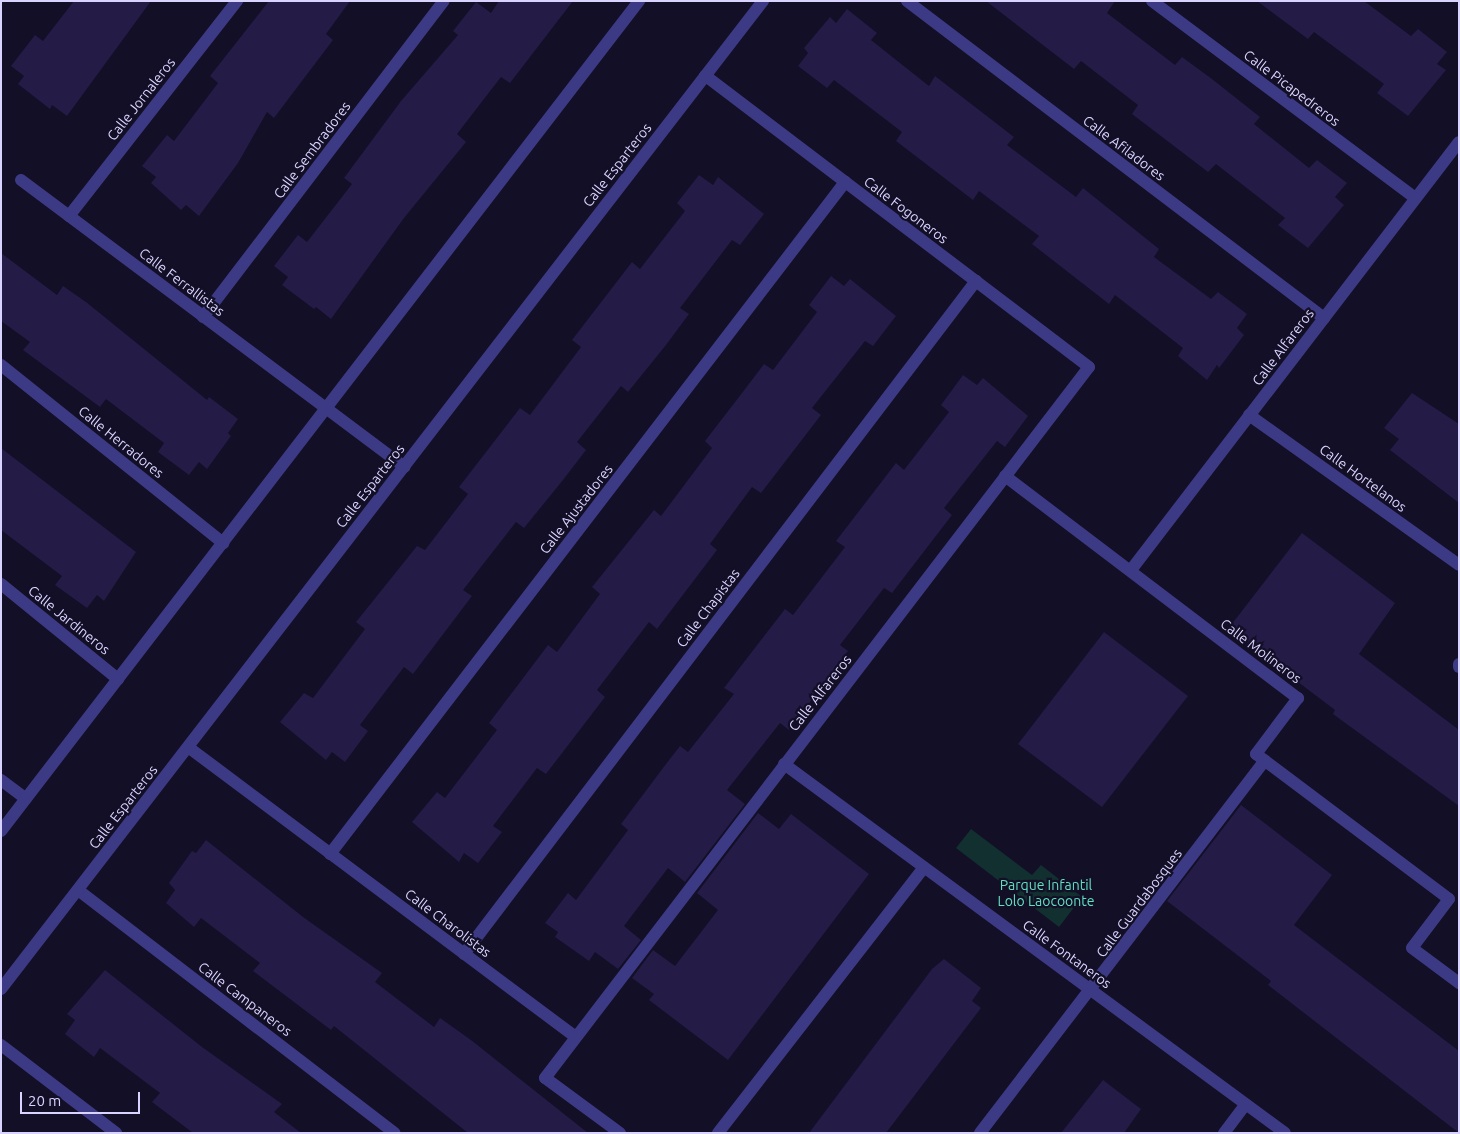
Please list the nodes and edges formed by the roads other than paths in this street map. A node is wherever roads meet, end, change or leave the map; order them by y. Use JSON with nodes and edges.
{"nodes":[{"id":1,"x":237,"y":1,"type":"edge"},
{"id":2,"x":444,"y":1,"type":"edge"},
{"id":3,"x":639,"y":1,"type":"edge"},
{"id":4,"x":763,"y":1,"type":"edge"},
{"id":5,"x":907,"y":1,"type":"edge"},
{"id":6,"x":1152,"y":1,"type":"edge"},
{"id":7,"x":705,"y":76,"type":"junction"},
{"id":8,"x":1459,"y":142,"type":"edge"},
{"id":9,"x":21,"y":180,"type":"dead end"},
{"id":10,"x":845,"y":182,"type":"junction"},
{"id":11,"x":1415,"y":198,"type":"junction"},
{"id":12,"x":69,"y":216,"type":"junction"},
{"id":13,"x":976,"y":281,"type":"junction"},
{"id":14,"x":203,"y":317,"type":"junction"},
{"id":15,"x":1324,"y":318,"type":"junction"},
{"id":16,"x":1,"y":365,"type":"edge"},
{"id":17,"x":1089,"y":367,"type":"joint"},
{"id":18,"x":326,"y":409,"type":"junction"},
{"id":19,"x":1249,"y":415,"type":"junction"},
{"id":20,"x":404,"y":467,"type":"junction"},
{"id":21,"x":1006,"y":476,"type":"junction"},
{"id":22,"x":223,"y":542,"type":"junction"},
{"id":23,"x":1459,"y":565,"type":"edge"},
{"id":24,"x":1131,"y":570,"type":"junction"},
{"id":25,"x":1,"y":584,"type":"edge"},
{"id":26,"x":118,"y":679,"type":"junction"},
{"id":27,"x":188,"y":747,"type":"junction"},
{"id":28,"x":1265,"y":760,"type":"junction"},
{"id":29,"x":784,"y":764,"type":"junction"},
{"id":30,"x":1,"y":780,"type":"edge"},
{"id":31,"x":26,"y":799,"type":"junction"},
{"id":32,"x":1,"y":831,"type":"edge"},
{"id":33,"x":330,"y":854,"type":"junction"},
{"id":34,"x":924,"y":867,"type":"junction"},
{"id":35,"x":78,"y":890,"type":"junction"},
{"id":36,"x":464,"y":954,"type":"junction"},
{"id":37,"x":1459,"y":984,"type":"edge"},
{"id":38,"x":1,"y":989,"type":"edge"},
{"id":39,"x":1091,"y":991,"type":"junction"},
{"id":40,"x":574,"y":1037,"type":"junction"},
{"id":41,"x":1,"y":1045,"type":"edge"},
{"id":42,"x":1246,"y":1104,"type":"junction"},
{"id":43,"x":116,"y":1133,"type":"edge"},
{"id":44,"x":395,"y":1133,"type":"edge"},
{"id":45,"x":620,"y":1133,"type":"edge"},
{"id":46,"x":718,"y":1133,"type":"edge"},
{"id":47,"x":980,"y":1133,"type":"edge"},
{"id":48,"x":1224,"y":1133,"type":"edge"},
{"id":49,"x":1285,"y":1133,"type":"edge"}],
"edges":[{"from":1,"to":12,"type":"street","name":"Calle Jornaleros"},
{"from":2,"to":14,"type":"street","name":"Calle Sembradores"},
{"from":3,"to":18,"type":"street"},
{"from":4,"to":7,"type":"street","name":"Calle Esparteros"},
{"from":5,"to":15,"type":"street","name":"Calle Afiladores"},
{"from":6,"to":11,"type":"street","name":"Calle Picapedreros"},
{"from":7,"to":10,"type":"street","name":"Calle Fogoneros"},
{"from":7,"to":20,"type":"street","name":"Calle Esparteros"},
{"from":8,"to":11,"type":"street","name":"Calle Alfareros"},
{"from":9,"to":12,"type":"street","name":"Calle Ferrallistas"},
{"from":10,"to":13,"type":"street","name":"Calle Fogoneros"},
{"from":10,"to":33,"type":"street","name":"Calle Ajustadores"},
{"from":11,"to":15,"type":"street","name":"Calle Alfareros"},
{"from":12,"to":14,"type":"street","name":"Calle Ferrallistas"},
{"from":13,"to":17,"type":"street","name":"Calle Fogoneros"},
{"from":13,"to":36,"type":"street","name":"Calle Chapistas"},
{"from":14,"to":18,"type":"street","name":"Calle Ferrallistas"},
{"from":15,"to":19,"type":"street","name":"Calle Alfareros"},
{"from":16,"to":22,"type":"street","name":"Calle Herradores"},
{"from":17,"to":21,"type":"street","name":"Calle Alfareros"},
{"from":18,"to":20,"type":"street","name":"Calle Ferrallistas"},
{"from":18,"to":22,"type":"street"},
{"from":19,"to":23,"type":"street","name":"Calle Hortelanos"},
{"from":19,"to":24,"type":"street","name":"Calle Alfareros"},
{"from":20,"to":27,"type":"street","name":"Calle Esparteros"},
{"from":21,"to":24,"type":"street","name":"Calle Molineros"},
{"from":21,"to":29,"type":"street","name":"Calle Alfareros"},
{"from":22,"to":26,"type":"street"},
{"from":24,"to":28,"type":"street","name":"Calle Molineros"},
{"from":25,"to":26,"type":"street","name":"Calle Jardineros"},
{"from":26,"to":31,"type":"street"},
{"from":27,"to":33,"type":"street","name":"Calle Charolistas"},
{"from":27,"to":35,"type":"street","name":"Calle Esparteros"},
{"from":28,"to":37,"type":"street"},
{"from":28,"to":39,"type":"street","name":"Calle Guardabosques"},
{"from":29,"to":34,"type":"street","name":"Calle Fontaneros"},
{"from":29,"to":40,"type":"street","name":"Calle Alfareros"},
{"from":30,"to":31,"type":"street"},
{"from":31,"to":32,"type":"street"},
{"from":33,"to":36,"type":"street","name":"Calle Charolistas"},
{"from":34,"to":39,"type":"street","name":"Calle Fontaneros"},
{"from":34,"to":46,"type":"street"},
{"from":35,"to":38,"type":"street","name":"Calle Esparteros"},
{"from":35,"to":44,"type":"street","name":"Calle Campaneros"},
{"from":36,"to":40,"type":"street","name":"Calle Charolistas"},
{"from":39,"to":42,"type":"street","name":"Calle Fontaneros"},
{"from":39,"to":47,"type":"street","name":"Calle Guardabosques"},
{"from":40,"to":45,"type":"street"},
{"from":41,"to":43,"type":"street"},
{"from":42,"to":48,"type":"street"},
{"from":42,"to":49,"type":"street","name":"Calle Fontaneros"}]}
